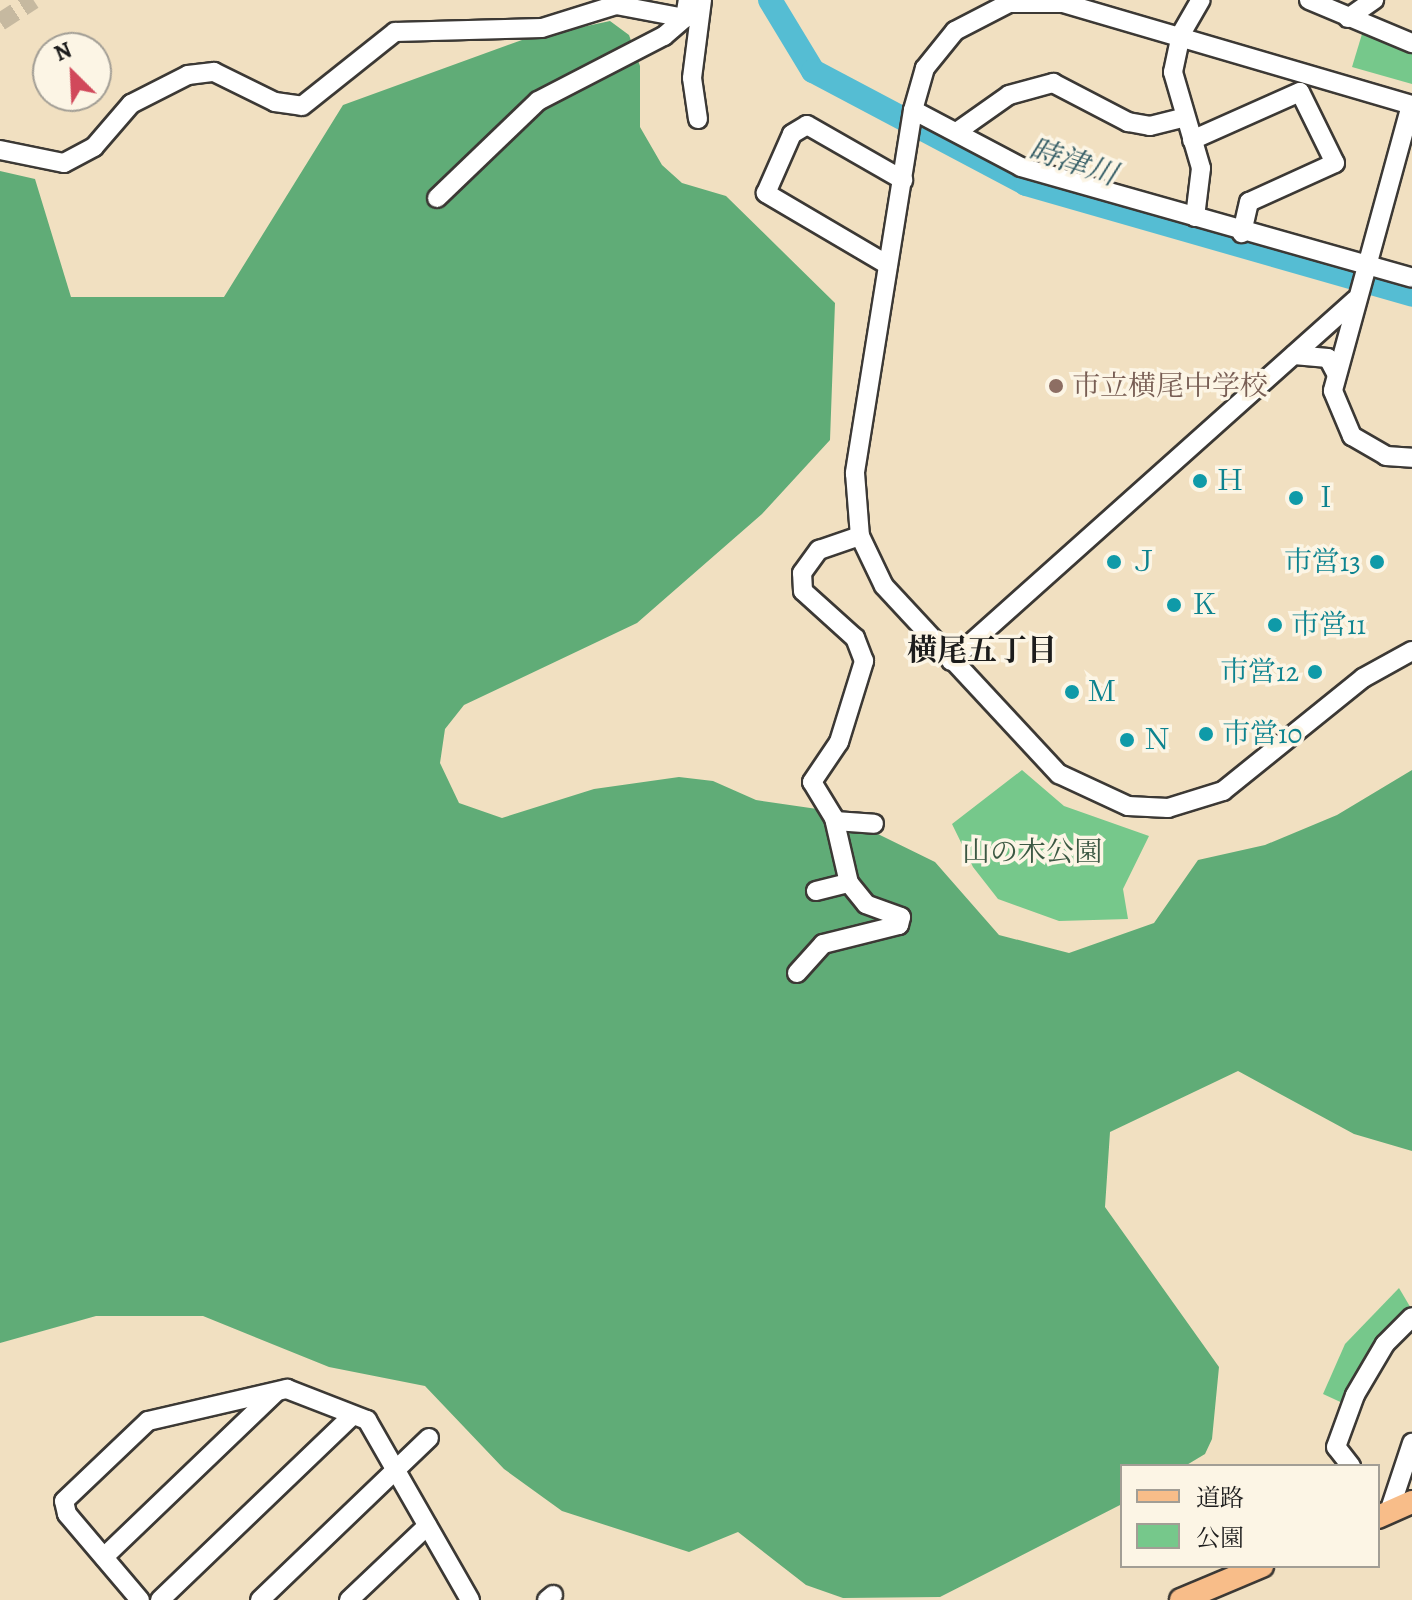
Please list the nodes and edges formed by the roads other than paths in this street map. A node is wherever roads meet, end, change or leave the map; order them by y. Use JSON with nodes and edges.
{"nodes":[{"id":1,"x":702,"y":0,"type":"edge"},
{"id":2,"x":1201,"y":0,"type":"edge"},
{"id":3,"x":1309,"y":0,"type":"edge"},
{"id":4,"x":1374,"y":0,"type":"edge"},
{"id":5,"x":616,"y":2,"type":"edge"},
{"id":6,"x":686,"y":9,"type":"edge"},
{"id":7,"x":1348,"y":18,"type":"junction"},
{"id":8,"x":1181,"y":34,"type":"junction"},
{"id":9,"x":1412,"y":43,"type":"edge"},
{"id":10,"x":1412,"y":105,"type":"edge"},
{"id":11,"x":913,"y":111,"type":"junction"},
{"id":12,"x":1183,"y":118,"type":"junction"},
{"id":13,"x":698,"y":119,"type":"dead end"},
{"id":14,"x":958,"y":131,"type":"junction"},
{"id":15,"x":1192,"y":140,"type":"junction"},
{"id":16,"x":0,"y":150,"type":"edge"},
{"id":17,"x":903,"y":180,"type":"junction"},
{"id":18,"x":437,"y":198,"type":"dead end"},
{"id":19,"x":1195,"y":217,"type":"junction"},
{"id":20,"x":1242,"y":233,"type":"junction"},
{"id":21,"x":1365,"y":264,"type":"junction"},
{"id":22,"x":888,"y":265,"type":"junction"},
{"id":23,"x":1412,"y":278,"type":"edge"},
{"id":24,"x":1355,"y":300,"type":"junction"},
{"id":25,"x":1294,"y":355,"type":"junction"},
{"id":26,"x":1336,"y":373,"type":"junction"},
{"id":27,"x":1412,"y":458,"type":"edge"},
{"id":28,"x":860,"y":536,"type":"junction"},
{"id":29,"x":1412,"y":651,"type":"edge"},
{"id":30,"x":951,"y":661,"type":"junction"},
{"id":31,"x":835,"y":821,"type":"junction"},
{"id":32,"x":874,"y":824,"type":"dead end"},
{"id":33,"x":849,"y":883,"type":"junction"},
{"id":34,"x":816,"y":891,"type":"dead end"},
{"id":35,"x":797,"y":973,"type":"dead end"},
{"id":36,"x":1412,"y":1317,"type":"edge"},
{"id":37,"x":277,"y":1391,"type":"junction"},
{"id":38,"x":353,"y":1415,"type":"junction"},
{"id":39,"x":429,"y":1438,"type":"dead end"},
{"id":40,"x":1412,"y":1443,"type":"edge"},
{"id":41,"x":1349,"y":1464,"type":"edge"},
{"id":42,"x":397,"y":1467,"type":"junction"},
{"id":43,"x":1412,"y":1502,"type":"edge"},
{"id":44,"x":1382,"y":1509,"type":"edge"},
{"id":45,"x":427,"y":1526,"type":"junction"},
{"id":46,"x":104,"y":1557,"type":"junction"},
{"id":47,"x":1257,"y":1568,"type":"edge"},
{"id":48,"x":457,"y":1596,"type":"edge"},
{"id":49,"x":140,"y":1600,"type":"edge"},
{"id":50,"x":160,"y":1600,"type":"edge"},
{"id":51,"x":260,"y":1600,"type":"edge"},
{"id":52,"x":349,"y":1600,"type":"edge"},
{"id":53,"x":1181,"y":1600,"type":"edge"}],
"edges":[{"from":1,"to":13,"type":"street"},
{"from":2,"to":8,"type":"street"},
{"from":3,"to":7,"type":"street"},
{"from":4,"to":7,"type":"street"},
{"from":5,"to":6,"type":"street"},
{"from":5,"to":16,"type":"street"},
{"from":6,"to":18,"type":"street"},
{"from":7,"to":9,"type":"street"},
{"from":8,"to":10,"type":"street"},
{"from":8,"to":11,"type":"street"},
{"from":8,"to":12,"type":"street"},
{"from":10,"to":21,"type":"street"},
{"from":11,"to":14,"type":"street"},
{"from":11,"to":17,"type":"street"},
{"from":12,"to":14,"type":"street"},
{"from":12,"to":15,"type":"street"},
{"from":14,"to":19,"type":"street"},
{"from":15,"to":19,"type":"street"},
{"from":15,"to":20,"type":"street"},
{"from":17,"to":22,"type":"street"},
{"from":17,"to":22,"type":"street"},
{"from":19,"to":20,"type":"street"},
{"from":20,"to":21,"type":"street"},
{"from":21,"to":23,"type":"street"},
{"from":21,"to":24,"type":"street"},
{"from":22,"to":28,"type":"street"},
{"from":24,"to":25,"type":"street"},
{"from":24,"to":26,"type":"street"},
{"from":25,"to":26,"type":"street"},
{"from":25,"to":30,"type":"street"},
{"from":26,"to":27,"type":"street"},
{"from":28,"to":30,"type":"street"},
{"from":28,"to":31,"type":"street"},
{"from":29,"to":30,"type":"street"},
{"from":31,"to":32,"type":"street"},
{"from":31,"to":33,"type":"street"},
{"from":33,"to":34,"type":"street"},
{"from":33,"to":35,"type":"street"},
{"from":36,"to":41,"type":"street"},
{"from":37,"to":38,"type":"street"},
{"from":37,"to":46,"type":"street"},
{"from":37,"to":46,"type":"street"},
{"from":38,"to":42,"type":"street"},
{"from":38,"to":50,"type":"street"},
{"from":39,"to":42,"type":"street"},
{"from":40,"to":44,"type":"street"},
{"from":42,"to":45,"type":"street"},
{"from":42,"to":51,"type":"street"},
{"from":43,"to":44,"type":"main road"},
{"from":45,"to":48,"type":"street"},
{"from":45,"to":52,"type":"street"},
{"from":46,"to":49,"type":"street"},
{"from":47,"to":53,"type":"main road"}]}
